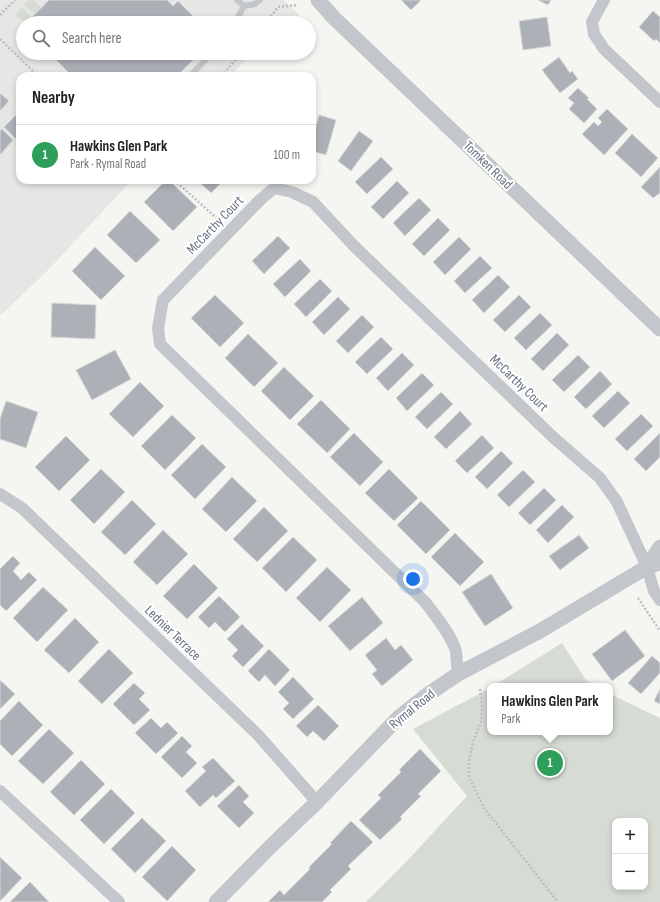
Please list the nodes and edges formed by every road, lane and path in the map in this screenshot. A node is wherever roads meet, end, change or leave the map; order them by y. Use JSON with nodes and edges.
{"nodes":[{"id":1,"x":15,"y":0,"type":"edge"},
{"id":2,"x":237,"y":0,"type":"edge"},
{"id":3,"x":260,"y":0,"type":"edge"},
{"id":4,"x":318,"y":0,"type":"edge"},
{"id":5,"x":604,"y":0,"type":"edge"},
{"id":6,"x":298,"y":5,"type":"dead end"},
{"id":7,"x":244,"y":6,"type":"junction"},
{"id":8,"x":0,"y":15,"type":"edge"},
{"id":9,"x":239,"y":16,"type":"edge"},
{"id":10,"x":271,"y":16,"type":"edge"},
{"id":11,"x":0,"y":39,"type":"edge"},
{"id":12,"x":16,"y":55,"type":"edge"},
{"id":13,"x":22,"y":60,"type":"edge"},
{"id":14,"x":205,"y":60,"type":"edge"},
{"id":15,"x":236,"y":60,"type":"edge"},
{"id":16,"x":34,"y":72,"type":"edge"},
{"id":17,"x":194,"y":72,"type":"edge"},
{"id":18,"x":225,"y":72,"type":"edge"},
{"id":19,"x":660,"y":102,"type":"edge"},
{"id":20,"x":178,"y":184,"type":"edge"},
{"id":21,"x":232,"y":229,"type":"junction"},
{"id":22,"x":660,"y":329,"type":"edge"},
{"id":23,"x":0,"y":494,"type":"edge"},
{"id":24,"x":660,"y":547,"type":"edge"},
{"id":25,"x":653,"y":565,"type":"edge"},
{"id":26,"x":638,"y":598,"type":"dead end"},
{"id":27,"x":660,"y":600,"type":"edge"},
{"id":28,"x":660,"y":632,"type":"edge"},
{"id":29,"x":458,"y":674,"type":"junction"},
{"id":30,"x":480,"y":689,"type":"dead end"},
{"id":31,"x":0,"y":792,"type":"edge"},
{"id":32,"x":317,"y":802,"type":"junction"},
{"id":33,"x":119,"y":902,"type":"edge"},
{"id":34,"x":216,"y":902,"type":"edge"},
{"id":35,"x":558,"y":902,"type":"edge"}],
"edges":[{"from":1,"to":8,"type":"path"},
{"from":2,"to":7,"type":"lane"},
{"from":3,"to":7,"type":"lane"},
{"from":4,"to":22,"type":"street","name":"Tomken Road"},
{"from":5,"to":19,"type":"street"},
{"from":6,"to":10,"type":"path"},
{"from":7,"to":9,"type":"lane"},
{"from":11,"to":12,"type":"path"},
{"from":13,"to":16,"type":"path"},
{"from":14,"to":17,"type":"lane"},
{"from":15,"to":18,"type":"path"},
{"from":20,"to":21,"type":"path"},
{"from":21,"to":25,"type":"street","name":"McCarthy Court"},
{"from":21,"to":29,"type":"street","name":"McCarthy Court"},
{"from":23,"to":32,"type":"street","name":"Lednier Terrace"},
{"from":24,"to":25,"type":"street","name":"Rymal Road"},
{"from":25,"to":27,"type":"street"},
{"from":25,"to":29,"type":"street","name":"Rymal Road"},
{"from":26,"to":28,"type":"path"},
{"from":29,"to":32,"type":"street","name":"Rymal Road"},
{"from":30,"to":35,"type":"path"},
{"from":31,"to":33,"type":"street"},
{"from":32,"to":34,"type":"street","name":"Rymal Road"}]}
